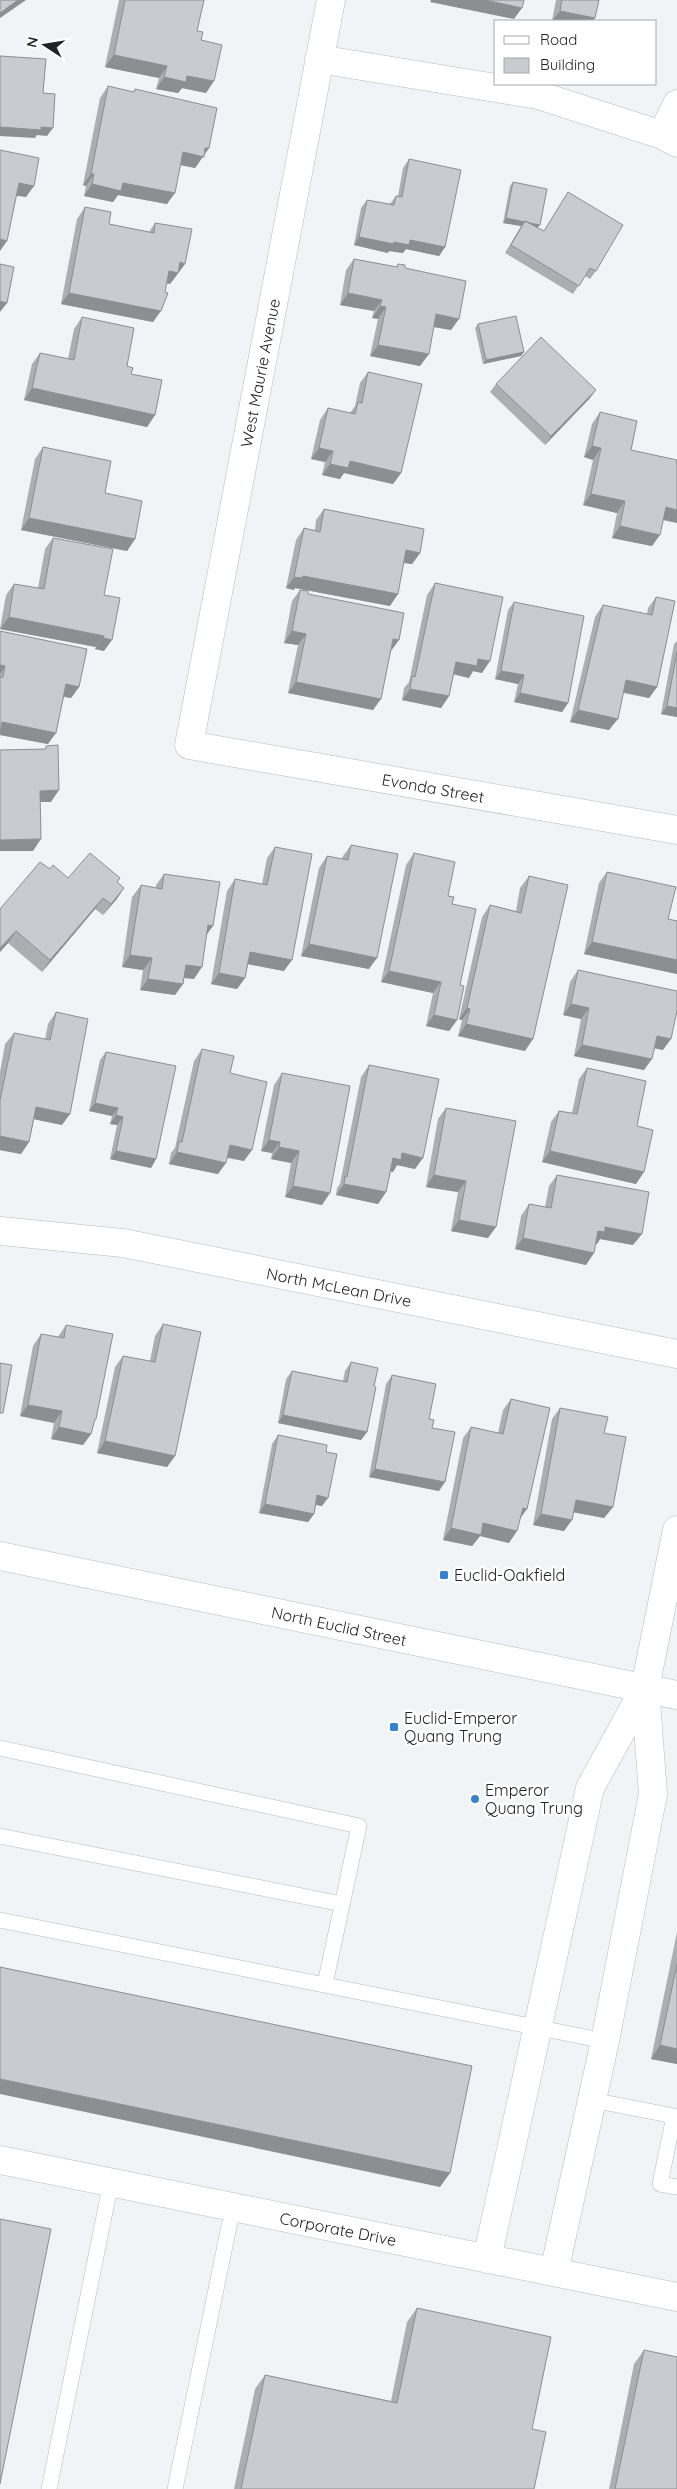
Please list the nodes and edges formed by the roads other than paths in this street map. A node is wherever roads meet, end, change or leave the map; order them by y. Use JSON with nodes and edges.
{"nodes":[{"id":1,"x":330,"y":0,"type":"edge"},
{"id":2,"x":319,"y":59,"type":"junction"},
{"id":3,"x":677,"y":104,"type":"edge"},
{"id":4,"x":670,"y":139,"type":"edge"},
{"id":5,"x":189,"y":745,"type":"joint"},
{"id":6,"x":677,"y":830,"type":"edge"},
{"id":7,"x":0,"y":1231,"type":"edge"},
{"id":8,"x":677,"y":1354,"type":"edge"},
{"id":9,"x":677,"y":1530,"type":"edge"},
{"id":10,"x":0,"y":1556,"type":"edge"},
{"id":11,"x":644,"y":1688,"type":"junction"},
{"id":12,"x":677,"y":1695,"type":"edge"},
{"id":13,"x":0,"y":1748,"type":"edge"},
{"id":14,"x":0,"y":1836,"type":"edge"},
{"id":15,"x":342,"y":1904,"type":"junction"},
{"id":16,"x":0,"y":1920,"type":"edge"},
{"id":17,"x":325,"y":1984,"type":"junction"},
{"id":18,"x":538,"y":2028,"type":"junction"},
{"id":19,"x":605,"y":2041,"type":"junction"},
{"id":20,"x":592,"y":2100,"type":"junction"},
{"id":21,"x":0,"y":2160,"type":"edge"},
{"id":22,"x":111,"y":2182,"type":"junction"},
{"id":23,"x":677,"y":2187,"type":"edge"},
{"id":24,"x":232,"y":2207,"type":"junction"},
{"id":25,"x":487,"y":2259,"type":"junction"},
{"id":26,"x":554,"y":2272,"type":"junction"},
{"id":27,"x":677,"y":2297,"type":"edge"},
{"id":28,"x":49,"y":2489,"type":"edge"},
{"id":29,"x":175,"y":2489,"type":"edge"}],
"edges":[{"from":1,"to":2,"type":"street","name":"West Maurie Avenue"},
{"from":2,"to":4,"type":"street"},
{"from":2,"to":5,"type":"street","name":"West Maurie Avenue"},
{"from":3,"to":4,"type":"street"},
{"from":5,"to":6,"type":"street","name":"Evonda Street"},
{"from":7,"to":8,"type":"street","name":"North McLean Drive"},
{"from":9,"to":11,"type":"street"},
{"from":10,"to":11,"type":"street","name":"North Euclid Street"},
{"from":11,"to":12,"type":"street","name":"North Euclid Street"},
{"from":11,"to":18,"type":"street"},
{"from":11,"to":19,"type":"street"},
{"from":13,"to":15,"type":"lane"},
{"from":14,"to":15,"type":"lane"},
{"from":15,"to":17,"type":"lane"},
{"from":16,"to":17,"type":"lane"},
{"from":17,"to":18,"type":"lane"},
{"from":18,"to":19,"type":"lane"},
{"from":18,"to":25,"type":"street"},
{"from":19,"to":20,"type":"street"},
{"from":20,"to":23,"type":"lane"},
{"from":20,"to":26,"type":"street"},
{"from":21,"to":22,"type":"street","name":"Corporate Drive"},
{"from":22,"to":24,"type":"street","name":"Corporate Drive"},
{"from":22,"to":28,"type":"lane"},
{"from":24,"to":25,"type":"street","name":"Corporate Drive"},
{"from":24,"to":29,"type":"lane"},
{"from":25,"to":26,"type":"street","name":"Corporate Drive"},
{"from":26,"to":27,"type":"street","name":"Corporate Drive"}]}
